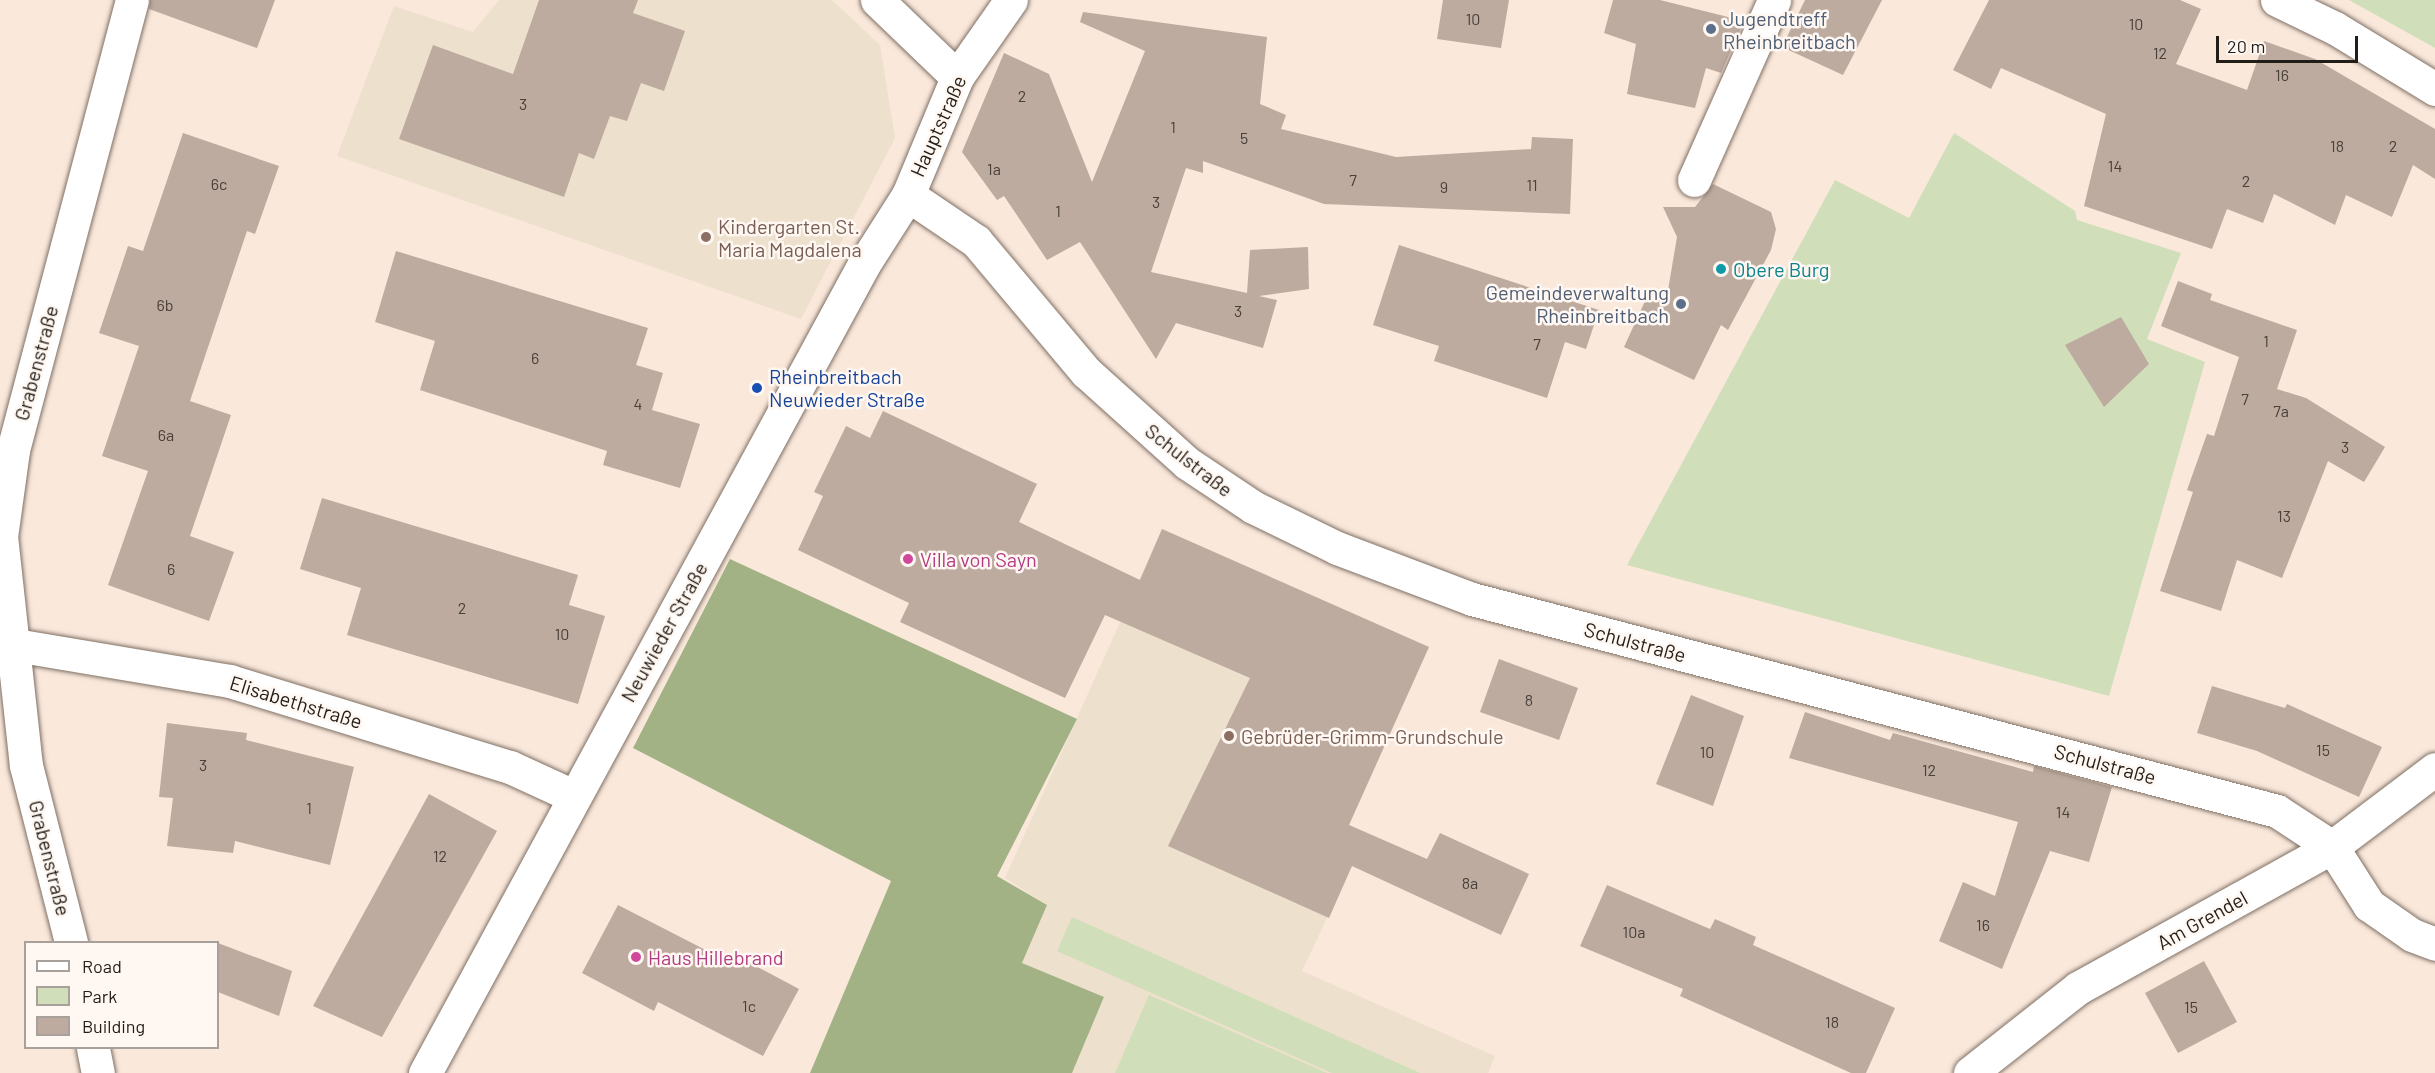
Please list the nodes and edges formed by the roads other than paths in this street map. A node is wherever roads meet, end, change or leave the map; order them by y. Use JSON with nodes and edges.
{"nodes":[{"id":1,"x":132,"y":0,"type":"edge"},
{"id":2,"x":877,"y":0,"type":"edge"},
{"id":3,"x":1011,"y":0,"type":"edge"},
{"id":4,"x":1772,"y":0,"type":"edge"},
{"id":5,"x":2277,"y":0,"type":"edge"},
{"id":6,"x":957,"y":77,"type":"junction"},
{"id":7,"x":2435,"y":89,"type":"edge"},
{"id":8,"x":1695,"y":180,"type":"dead end"},
{"id":9,"x":908,"y":195,"type":"junction"},
{"id":10,"x":9,"y":644,"type":"junction"},
{"id":11,"x":2430,"y":773,"type":"edge"},
{"id":12,"x":573,"y":796,"type":"junction"},
{"id":13,"x":2332,"y":847,"type":"junction"},
{"id":14,"x":71,"y":941,"type":"edge"},
{"id":15,"x":2435,"y":944,"type":"edge"},
{"id":16,"x":93,"y":1049,"type":"edge"},
{"id":17,"x":98,"y":1073,"type":"edge"},
{"id":18,"x":425,"y":1073,"type":"edge"},
{"id":19,"x":1970,"y":1073,"type":"edge"}],
"edges":[{"from":1,"to":10,"type":"street","name":"Grabenstraße"},
{"from":2,"to":6,"type":"street"},
{"from":3,"to":6,"type":"street","name":"Hauptstraße"},
{"from":4,"to":8,"type":"street"},
{"from":5,"to":7,"type":"street"},
{"from":6,"to":9,"type":"street","name":"Hauptstraße"},
{"from":9,"to":12,"type":"street","name":"Neuwieder Straße"},
{"from":9,"to":13,"type":"street","name":"Schulstraße"},
{"from":10,"to":12,"type":"street","name":"Elisabethstraße"},
{"from":10,"to":14,"type":"street","name":"Grabenstraße"},
{"from":11,"to":13,"type":"street","name":"Am Grendel"},
{"from":12,"to":18,"type":"street","name":"Neuwieder Straße"},
{"from":13,"to":15,"type":"street","name":"Schulstraße"},
{"from":13,"to":19,"type":"street","name":"Am Grendel"},
{"from":16,"to":17,"type":"street"}]}
